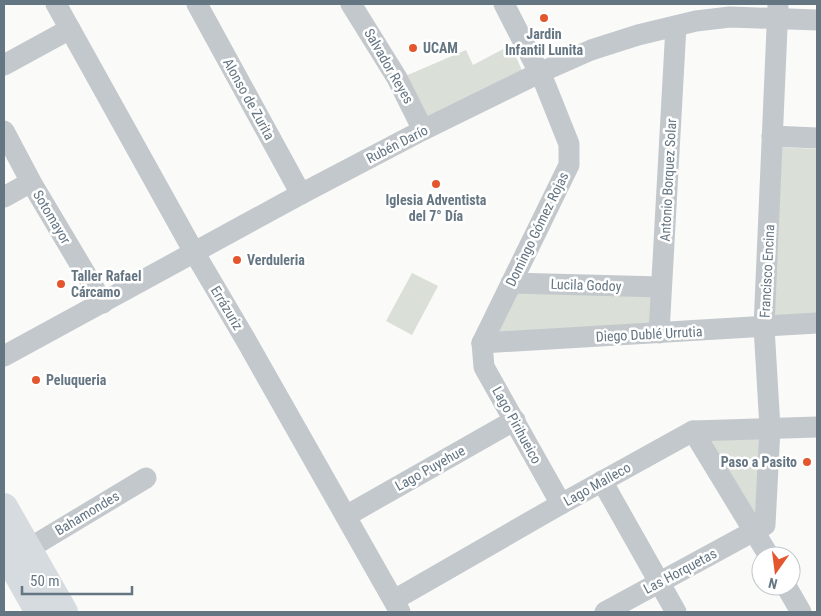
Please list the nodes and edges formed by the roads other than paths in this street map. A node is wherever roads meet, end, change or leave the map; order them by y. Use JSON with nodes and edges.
{"nodes":[{"id":1,"x":56,"y":4,"type":"edge"},
{"id":2,"x":198,"y":4,"type":"edge"},
{"id":3,"x":351,"y":4,"type":"edge"},
{"id":4,"x":504,"y":4,"type":"edge"},
{"id":5,"x":778,"y":11,"type":"edge"},
{"id":6,"x":817,"y":20,"type":"edge"},
{"id":7,"x":676,"y":26,"type":"junction"},
{"id":8,"x":70,"y":29,"type":"junction"},
{"id":9,"x":4,"y":65,"type":"edge"},
{"id":10,"x":539,"y":73,"type":"junction"},
{"id":11,"x":4,"y":130,"type":"edge"},
{"id":12,"x":424,"y":130,"type":"junction"},
{"id":13,"x":772,"y":136,"type":"junction"},
{"id":14,"x":817,"y":138,"type":"edge"},
{"id":15,"x":31,"y":182,"type":"junction"},
{"id":16,"x":301,"y":194,"type":"junction"},
{"id":17,"x":4,"y":197,"type":"edge"},
{"id":18,"x":194,"y":252,"type":"junction"},
{"id":19,"x":511,"y":283,"type":"junction"},
{"id":20,"x":662,"y":287,"type":"junction"},
{"id":21,"x":103,"y":303,"type":"junction"},
{"id":22,"x":817,"y":323,"type":"edge"},
{"id":23,"x":764,"y":327,"type":"junction"},
{"id":24,"x":659,"y":333,"type":"junction"},
{"id":25,"x":482,"y":343,"type":"junction"},
{"id":26,"x":4,"y":356,"type":"edge"},
{"id":27,"x":515,"y":420,"type":"junction"},
{"id":28,"x":817,"y":427,"type":"edge"},
{"id":29,"x":770,"y":428,"type":"junction"},
{"id":30,"x":693,"y":430,"type":"junction"},
{"id":31,"x":146,"y":478,"type":"dead end"},
{"id":32,"x":602,"y":481,"type":"junction"},
{"id":33,"x":561,"y":504,"type":"junction"},
{"id":34,"x":4,"y":507,"type":"edge"},
{"id":35,"x":346,"y":516,"type":"junction"},
{"id":36,"x":754,"y":530,"type":"junction"},
{"id":37,"x":763,"y":546,"type":"edge"},
{"id":38,"x":16,"y":550,"type":"edge"},
{"id":39,"x":658,"y":582,"type":"junction"},
{"id":40,"x":792,"y":596,"type":"edge"},
{"id":41,"x":397,"y":606,"type":"edge"},
{"id":42,"x":39,"y":612,"type":"edge"},
{"id":43,"x":64,"y":612,"type":"edge"},
{"id":44,"x":605,"y":612,"type":"edge"},
{"id":45,"x":676,"y":612,"type":"edge"},
{"id":46,"x":801,"y":612,"type":"edge"}],
"edges":[{"from":1,"to":8,"type":"street","name":"Errázuriz"},
{"from":2,"to":16,"type":"street","name":"Alonso de Zurita"},
{"from":3,"to":12,"type":"street","name":"Salvador Reyes"},
{"from":4,"to":10,"type":"street","name":"Domingo Gómez Rojas"},
{"from":5,"to":6,"type":"street","name":"Rubén Darío"},
{"from":5,"to":7,"type":"street","name":"Rubén Darío"},
{"from":5,"to":13,"type":"street","name":"Francisco Encina"},
{"from":7,"to":10,"type":"street","name":"Rubén Darío"},
{"from":7,"to":20,"type":"street","name":"Antonio Borquez Solar"},
{"from":8,"to":9,"type":"street"},
{"from":8,"to":18,"type":"street","name":"Errázuriz"},
{"from":10,"to":12,"type":"street","name":"Rubén Darío"},
{"from":10,"to":19,"type":"street","name":"Domingo Gómez Rojas"},
{"from":11,"to":15,"type":"street","name":"Sotomayor"},
{"from":12,"to":16,"type":"street","name":"Rubén Darío"},
{"from":13,"to":14,"type":"street"},
{"from":13,"to":23,"type":"street","name":"Francisco Encina"},
{"from":15,"to":17,"type":"street"},
{"from":15,"to":21,"type":"street","name":"Sotomayor"},
{"from":16,"to":18,"type":"street","name":"Rubén Darío"},
{"from":18,"to":21,"type":"street","name":"Rubén Darío"},
{"from":18,"to":35,"type":"street","name":"Errázuriz"},
{"from":19,"to":20,"type":"street","name":"Lucila Godoy"},
{"from":19,"to":25,"type":"street","name":"Domingo Gómez Rojas"},
{"from":20,"to":24,"type":"street","name":"Antonio Borquez Solar"},
{"from":21,"to":26,"type":"street","name":"Rubén Darío"},
{"from":22,"to":23,"type":"street","name":"Diego Dublé Urrutia"},
{"from":23,"to":24,"type":"street","name":"Diego Dublé Urrutia"},
{"from":23,"to":29,"type":"street","name":"Francisco Encina"},
{"from":24,"to":25,"type":"street","name":"Diego Dublé Urrutia"},
{"from":25,"to":27,"type":"street","name":"Lago Pirihueico"},
{"from":27,"to":33,"type":"street","name":"Lago Pirihueico"},
{"from":27,"to":35,"type":"street","name":"Lago Puyehue"},
{"from":28,"to":29,"type":"street","name":"Lago Malleco"},
{"from":29,"to":30,"type":"street","name":"Lago Malleco"},
{"from":29,"to":36,"type":"street","name":"Francisco Encina"},
{"from":30,"to":32,"type":"street","name":"Lago Malleco"},
{"from":30,"to":36,"type":"street"},
{"from":31,"to":38,"type":"street","name":"Bahamondes"},
{"from":32,"to":33,"type":"street","name":"Lago Malleco"},
{"from":32,"to":39,"type":"street"},
{"from":33,"to":41,"type":"street","name":"Lago Malleco"},
{"from":34,"to":38,"type":"highway"},
{"from":35,"to":41,"type":"street","name":"Errázuriz"},
{"from":36,"to":37,"type":"street"},
{"from":36,"to":39,"type":"street","name":"Las Horquetas"},
{"from":38,"to":42,"type":"highway"},
{"from":38,"to":43,"type":"highway"},
{"from":39,"to":44,"type":"street","name":"Las Horquetas"},
{"from":39,"to":45,"type":"street"},
{"from":40,"to":46,"type":"street"}]}
